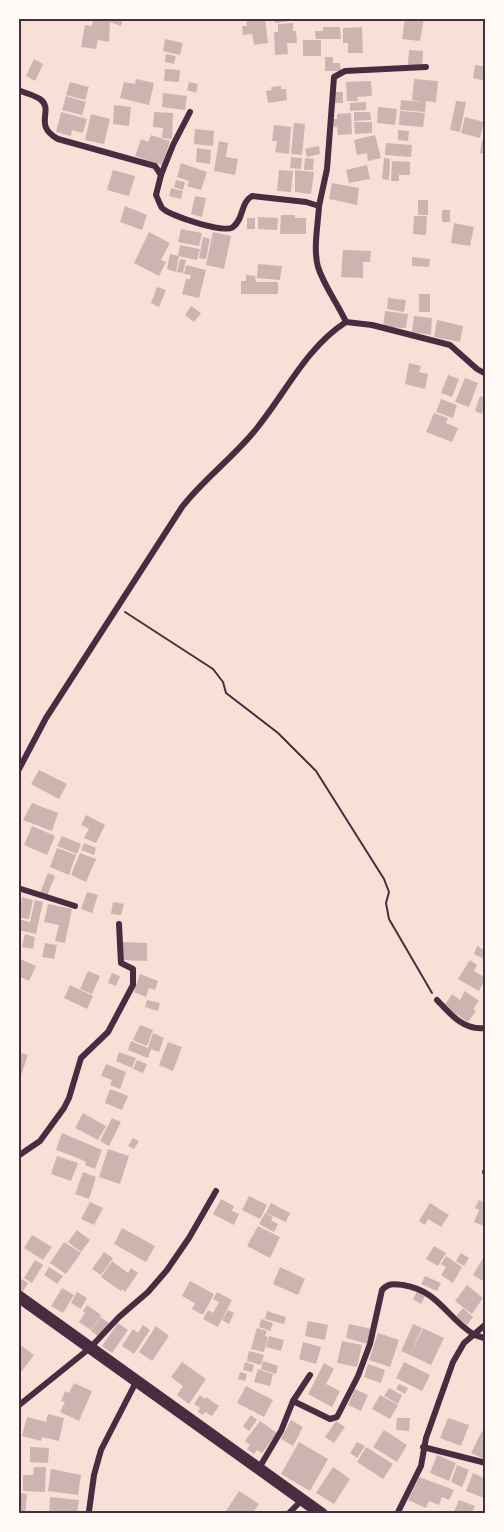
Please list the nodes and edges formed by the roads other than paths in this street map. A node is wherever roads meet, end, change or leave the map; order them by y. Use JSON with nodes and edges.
{"nodes":[{"id":1,"x":426,"y":67,"type":"dead end"},
{"id":2,"x":18,"y":90,"type":"edge"},
{"id":3,"x":190,"y":112,"type":"dead end"},
{"id":4,"x":161,"y":175,"type":"junction"},
{"id":5,"x":319,"y":206,"type":"junction"},
{"id":6,"x":346,"y":322,"type":"junction"},
{"id":7,"x":486,"y":374,"type":"edge"},
{"id":8,"x":18,"y":771,"type":"edge"},
{"id":9,"x":19,"y":890,"type":"edge"},
{"id":10,"x":75,"y":906,"type":"dead end"},
{"id":11,"x":119,"y":924,"type":"dead end"},
{"id":12,"x":437,"y":1000,"type":"road end"},
{"id":13,"x":486,"y":1028,"type":"edge"},
{"id":14,"x":18,"y":1156,"type":"edge"},
{"id":15,"x":216,"y":1191,"type":"dead end"},
{"id":16,"x":18,"y":1296,"type":"edge"},
{"id":17,"x":486,"y":1324,"type":"edge"},
{"id":18,"x":473,"y":1334,"type":"junction"},
{"id":19,"x":486,"y":1339,"type":"edge"},
{"id":20,"x":90,"y":1348,"type":"junction"},
{"id":21,"x":310,"y":1375,"type":"dead end"},
{"id":22,"x":136,"y":1382,"type":"junction"},
{"id":23,"x":293,"y":1401,"type":"junction"},
{"id":24,"x":18,"y":1406,"type":"edge"},
{"id":25,"x":423,"y":1447,"type":"junction"},
{"id":26,"x":486,"y":1463,"type":"edge"},
{"id":27,"x":259,"y":1467,"type":"junction"},
{"id":28,"x":302,"y":1500,"type":"junction"},
{"id":29,"x":89,"y":1511,"type":"dead end"},
{"id":30,"x":288,"y":1514,"type":"edge"},
{"id":31,"x":322,"y":1514,"type":"edge"},
{"id":32,"x":397,"y":1514,"type":"edge"}],
"edges":[{"from":1,"to":5,"type":"street"},
{"from":2,"to":4,"type":"street"},
{"from":3,"to":4,"type":"street"},
{"from":4,"to":5,"type":"street"},
{"from":5,"to":6,"type":"street"},
{"from":6,"to":7,"type":"street"},
{"from":6,"to":8,"type":"street"},
{"from":9,"to":10,"type":"street"},
{"from":11,"to":14,"type":"street"},
{"from":12,"to":13,"type":"street"},
{"from":15,"to":20,"type":"street"},
{"from":16,"to":20,"type":"highway"},
{"from":17,"to":18,"type":"street"},
{"from":18,"to":19,"type":"street"},
{"from":18,"to":23,"type":"street"},
{"from":18,"to":25,"type":"street"},
{"from":20,"to":22,"type":"highway"},
{"from":20,"to":24,"type":"street"},
{"from":21,"to":23,"type":"street"},
{"from":22,"to":27,"type":"highway"},
{"from":22,"to":29,"type":"street"},
{"from":23,"to":27,"type":"street"},
{"from":25,"to":26,"type":"street"},
{"from":25,"to":32,"type":"street"},
{"from":27,"to":28,"type":"highway"},
{"from":28,"to":30,"type":"street"},
{"from":28,"to":31,"type":"highway"}]}
